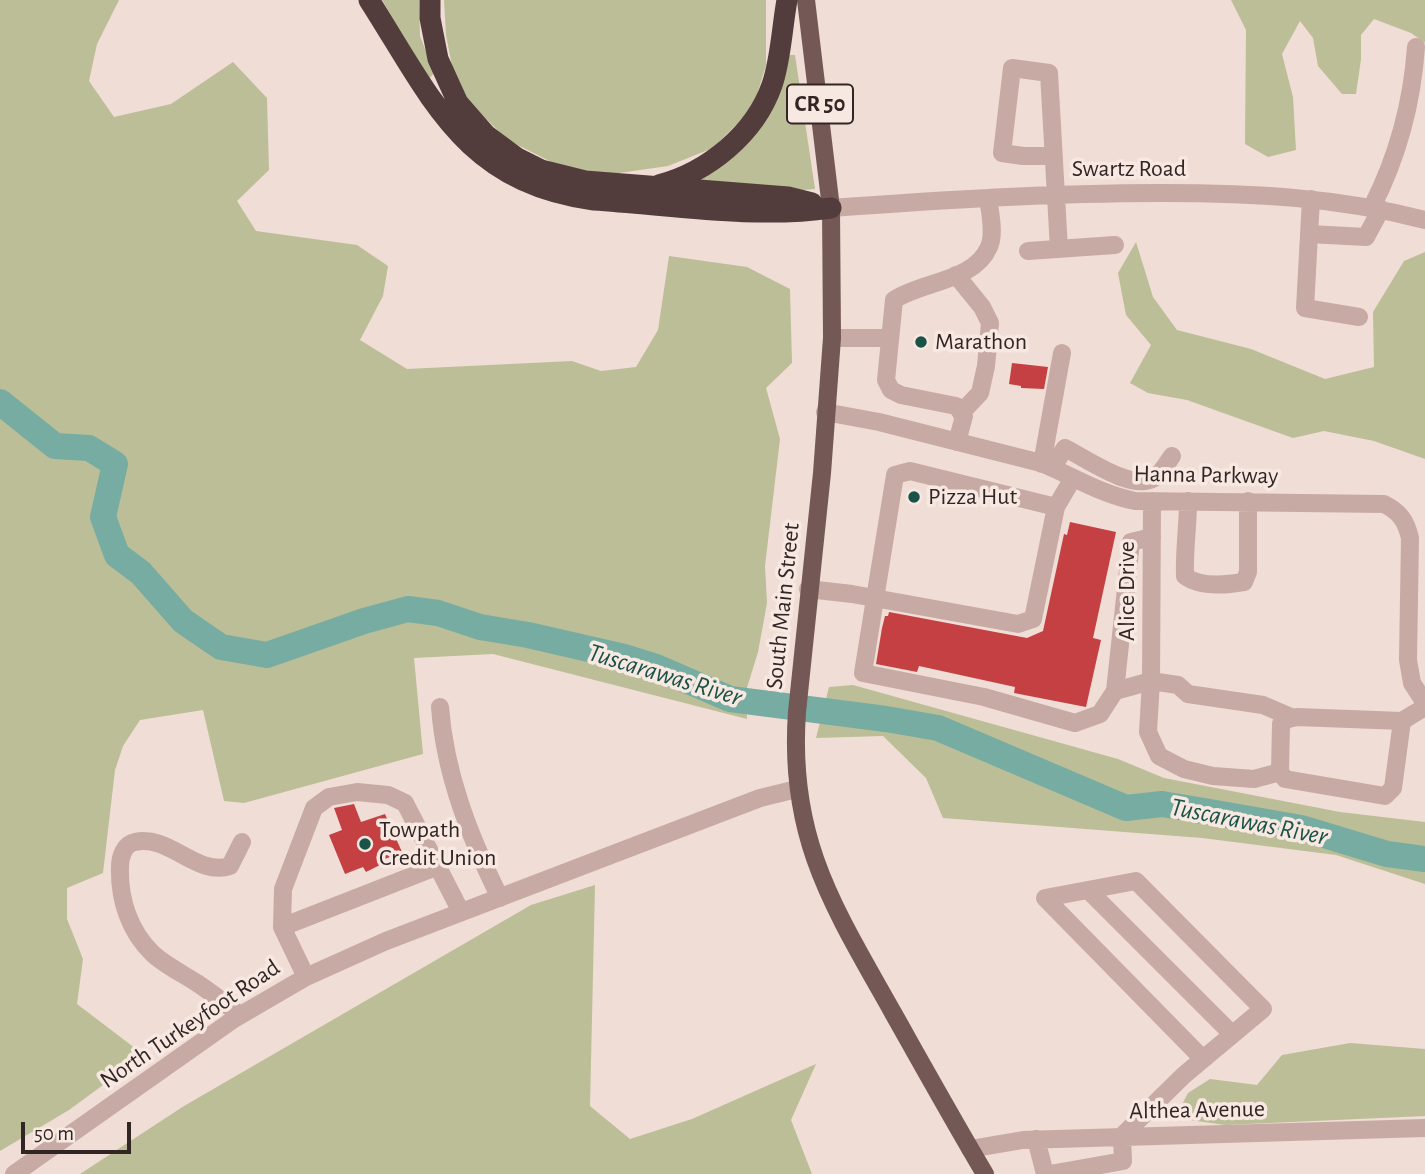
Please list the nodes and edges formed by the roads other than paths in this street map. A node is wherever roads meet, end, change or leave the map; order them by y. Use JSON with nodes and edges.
{"nodes":[{"id":1,"x":369,"y":0,"type":"edge"},
{"id":2,"x":430,"y":0,"type":"edge"},
{"id":3,"x":787,"y":0,"type":"edge"},
{"id":4,"x":806,"y":0,"type":"edge"},
{"id":5,"x":1416,"y":47,"type":"dead end"},
{"id":6,"x":1053,"y":156,"type":"junction"},
{"id":7,"x":657,"y":186,"type":"junction"},
{"id":8,"x":1055,"y":193,"type":"junction"},
{"id":9,"x":988,"y":198,"type":"junction"},
{"id":10,"x":1311,"y":199,"type":"junction"},
{"id":11,"x":831,"y":208,"type":"junction"},
{"id":12,"x":1377,"y":208,"type":"junction"},
{"id":13,"x":1425,"y":220,"type":"edge"},
{"id":14,"x":1309,"y":234,"type":"junction"},
{"id":15,"x":1115,"y":245,"type":"dead end"},
{"id":16,"x":1059,"y":249,"type":"junction"},
{"id":17,"x":1028,"y":251,"type":"dead end"},
{"id":18,"x":956,"y":275,"type":"junction"},
{"id":19,"x":1359,"y":317,"type":"dead end"},
{"id":20,"x":832,"y":338,"type":"junction"},
{"id":21,"x":890,"y":338,"type":"junction"},
{"id":22,"x":1062,"y":353,"type":"dead end"},
{"id":23,"x":901,"y":394,"type":"junction"},
{"id":24,"x":825,"y":412,"type":"junction"},
{"id":25,"x":961,"y":413,"type":"junction"},
{"id":26,"x":894,"y":426,"type":"junction"},
{"id":27,"x":957,"y":442,"type":"junction"},
{"id":28,"x":1171,"y":456,"type":"dead end"},
{"id":29,"x":1047,"y":466,"type":"junction"},
{"id":30,"x":1073,"y":478,"type":"junction"},
{"id":31,"x":1141,"y":482,"type":"junction"},
{"id":32,"x":1146,"y":501,"type":"junction"},
{"id":33,"x":1188,"y":501,"type":"junction"},
{"id":34,"x":1248,"y":502,"type":"junction"},
{"id":35,"x":1056,"y":507,"type":"junction"},
{"id":36,"x":1152,"y":537,"type":"junction"},
{"id":37,"x":808,"y":589,"type":"junction"},
{"id":38,"x":875,"y":598,"type":"junction"},
{"id":39,"x":1151,"y":681,"type":"junction"},
{"id":40,"x":1115,"y":691,"type":"junction"},
{"id":41,"x":1425,"y":705,"type":"edge"},
{"id":42,"x":440,"y":707,"type":"dead end"},
{"id":43,"x":1293,"y":718,"type":"junction"},
{"id":44,"x":1402,"y":721,"type":"junction"},
{"id":45,"x":1280,"y":772,"type":"junction"},
{"id":46,"x":797,"y":789,"type":"junction"},
{"id":47,"x":243,"y":842,"type":"dead end"},
{"id":48,"x":438,"y":866,"type":"junction"},
{"id":49,"x":1088,"y":890,"type":"junction"},
{"id":50,"x":500,"y":898,"type":"junction"},
{"id":51,"x":461,"y":912,"type":"junction"},
{"id":52,"x":282,"y":927,"type":"junction"},
{"id":53,"x":306,"y":977,"type":"junction"},
{"id":54,"x":240,"y":1015,"type":"junction"},
{"id":55,"x":1232,"y":1034,"type":"junction"},
{"id":56,"x":1203,"y":1059,"type":"junction"},
{"id":57,"x":1425,"y":1128,"type":"edge"},
{"id":58,"x":1122,"y":1136,"type":"junction"},
{"id":59,"x":1036,"y":1139,"type":"junction"},
{"id":60,"x":970,"y":1149,"type":"junction"},
{"id":61,"x":14,"y":1174,"type":"edge"},
{"id":62,"x":985,"y":1174,"type":"edge"},
{"id":63,"x":1048,"y":1174,"type":"edge"}],
"edges":[{"from":1,"to":11,"type":"highway"},
{"from":2,"to":7,"type":"highway"},
{"from":3,"to":7,"type":"highway"},
{"from":4,"to":11,"type":"main road","name":"South Main Street","number":"CR 50"},
{"from":5,"to":12,"type":"street"},
{"from":6,"to":6,"type":"street"},
{"from":6,"to":8,"type":"street"},
{"from":7,"to":11,"type":"highway"},
{"from":8,"to":9,"type":"street","name":"Swartz Road"},
{"from":8,"to":10,"type":"street","name":"Swartz Road"},
{"from":8,"to":16,"type":"street"},
{"from":9,"to":11,"type":"street","name":"Swartz Road"},
{"from":9,"to":18,"type":"street"},
{"from":10,"to":12,"type":"street","name":"Swartz Road"},
{"from":10,"to":14,"type":"street"},
{"from":11,"to":20,"type":"main road","name":"South Main Street"},
{"from":12,"to":13,"type":"street","name":"Swartz Road"},
{"from":12,"to":14,"type":"street"},
{"from":14,"to":19,"type":"street"},
{"from":15,"to":16,"type":"street"},
{"from":16,"to":17,"type":"street"},
{"from":18,"to":21,"type":"street"},
{"from":18,"to":25,"type":"street"},
{"from":20,"to":21,"type":"street"},
{"from":20,"to":24,"type":"main road","name":"South Main Street"},
{"from":21,"to":23,"type":"street"},
{"from":22,"to":29,"type":"street"},
{"from":23,"to":25,"type":"street"},
{"from":23,"to":26,"type":"street"},
{"from":24,"to":26,"type":"street","name":"Hanna Parkway"},
{"from":24,"to":37,"type":"main road","name":"South Main Street"},
{"from":25,"to":27,"type":"street"},
{"from":26,"to":27,"type":"street","name":"Hanna Parkway"},
{"from":27,"to":29,"type":"street","name":"Hanna Parkway"},
{"from":28,"to":31,"type":"street"},
{"from":29,"to":30,"type":"street","name":"Hanna Parkway"},
{"from":29,"to":31,"type":"street"},
{"from":30,"to":32,"type":"street","name":"Hanna Parkway"},
{"from":30,"to":35,"type":"street"},
{"from":31,"to":32,"type":"street","name":"Alice Drive"},
{"from":32,"to":33,"type":"street","name":"Hanna Parkway"},
{"from":32,"to":36,"type":"street","name":"Alice Drive"},
{"from":33,"to":34,"type":"street","name":"Hanna Parkway"},
{"from":33,"to":34,"type":"street"},
{"from":34,"to":41,"type":"street","name":"Hanna Parkway"},
{"from":35,"to":38,"type":"street"},
{"from":35,"to":38,"type":"street"},
{"from":36,"to":39,"type":"street","name":"Alice Drive"},
{"from":36,"to":40,"type":"street"},
{"from":37,"to":38,"type":"street"},
{"from":37,"to":46,"type":"main road","name":"South Main Street"},
{"from":38,"to":40,"type":"street"},
{"from":39,"to":40,"type":"street"},
{"from":39,"to":43,"type":"street"},
{"from":39,"to":45,"type":"street","name":"Alice Drive"},
{"from":41,"to":44,"type":"street"},
{"from":42,"to":50,"type":"street"},
{"from":43,"to":44,"type":"street"},
{"from":43,"to":45,"type":"street"},
{"from":44,"to":45,"type":"street"},
{"from":46,"to":50,"type":"street","name":"North Turkeyfoot Road"},
{"from":46,"to":60,"type":"main road","name":"South Main Street"},
{"from":47,"to":54,"type":"street"},
{"from":48,"to":51,"type":"street"},
{"from":48,"to":52,"type":"street"},
{"from":48,"to":52,"type":"street"},
{"from":49,"to":55,"type":"street"},
{"from":49,"to":55,"type":"street"},
{"from":49,"to":56,"type":"street"},
{"from":50,"to":51,"type":"street","name":"North Turkeyfoot Road"},
{"from":51,"to":53,"type":"street","name":"North Turkeyfoot Road"},
{"from":52,"to":53,"type":"street"},
{"from":53,"to":54,"type":"street","name":"North Turkeyfoot Road"},
{"from":54,"to":61,"type":"street","name":"North Turkeyfoot Road"},
{"from":55,"to":56,"type":"street"},
{"from":56,"to":58,"type":"street"},
{"from":57,"to":58,"type":"street","name":"Althea Avenue"},
{"from":58,"to":59,"type":"street","name":"Althea Avenue"},
{"from":58,"to":63,"type":"street"},
{"from":59,"to":60,"type":"street","name":"Althea Avenue"},
{"from":59,"to":63,"type":"street"},
{"from":60,"to":62,"type":"main road","name":"South Main Street"}]}
